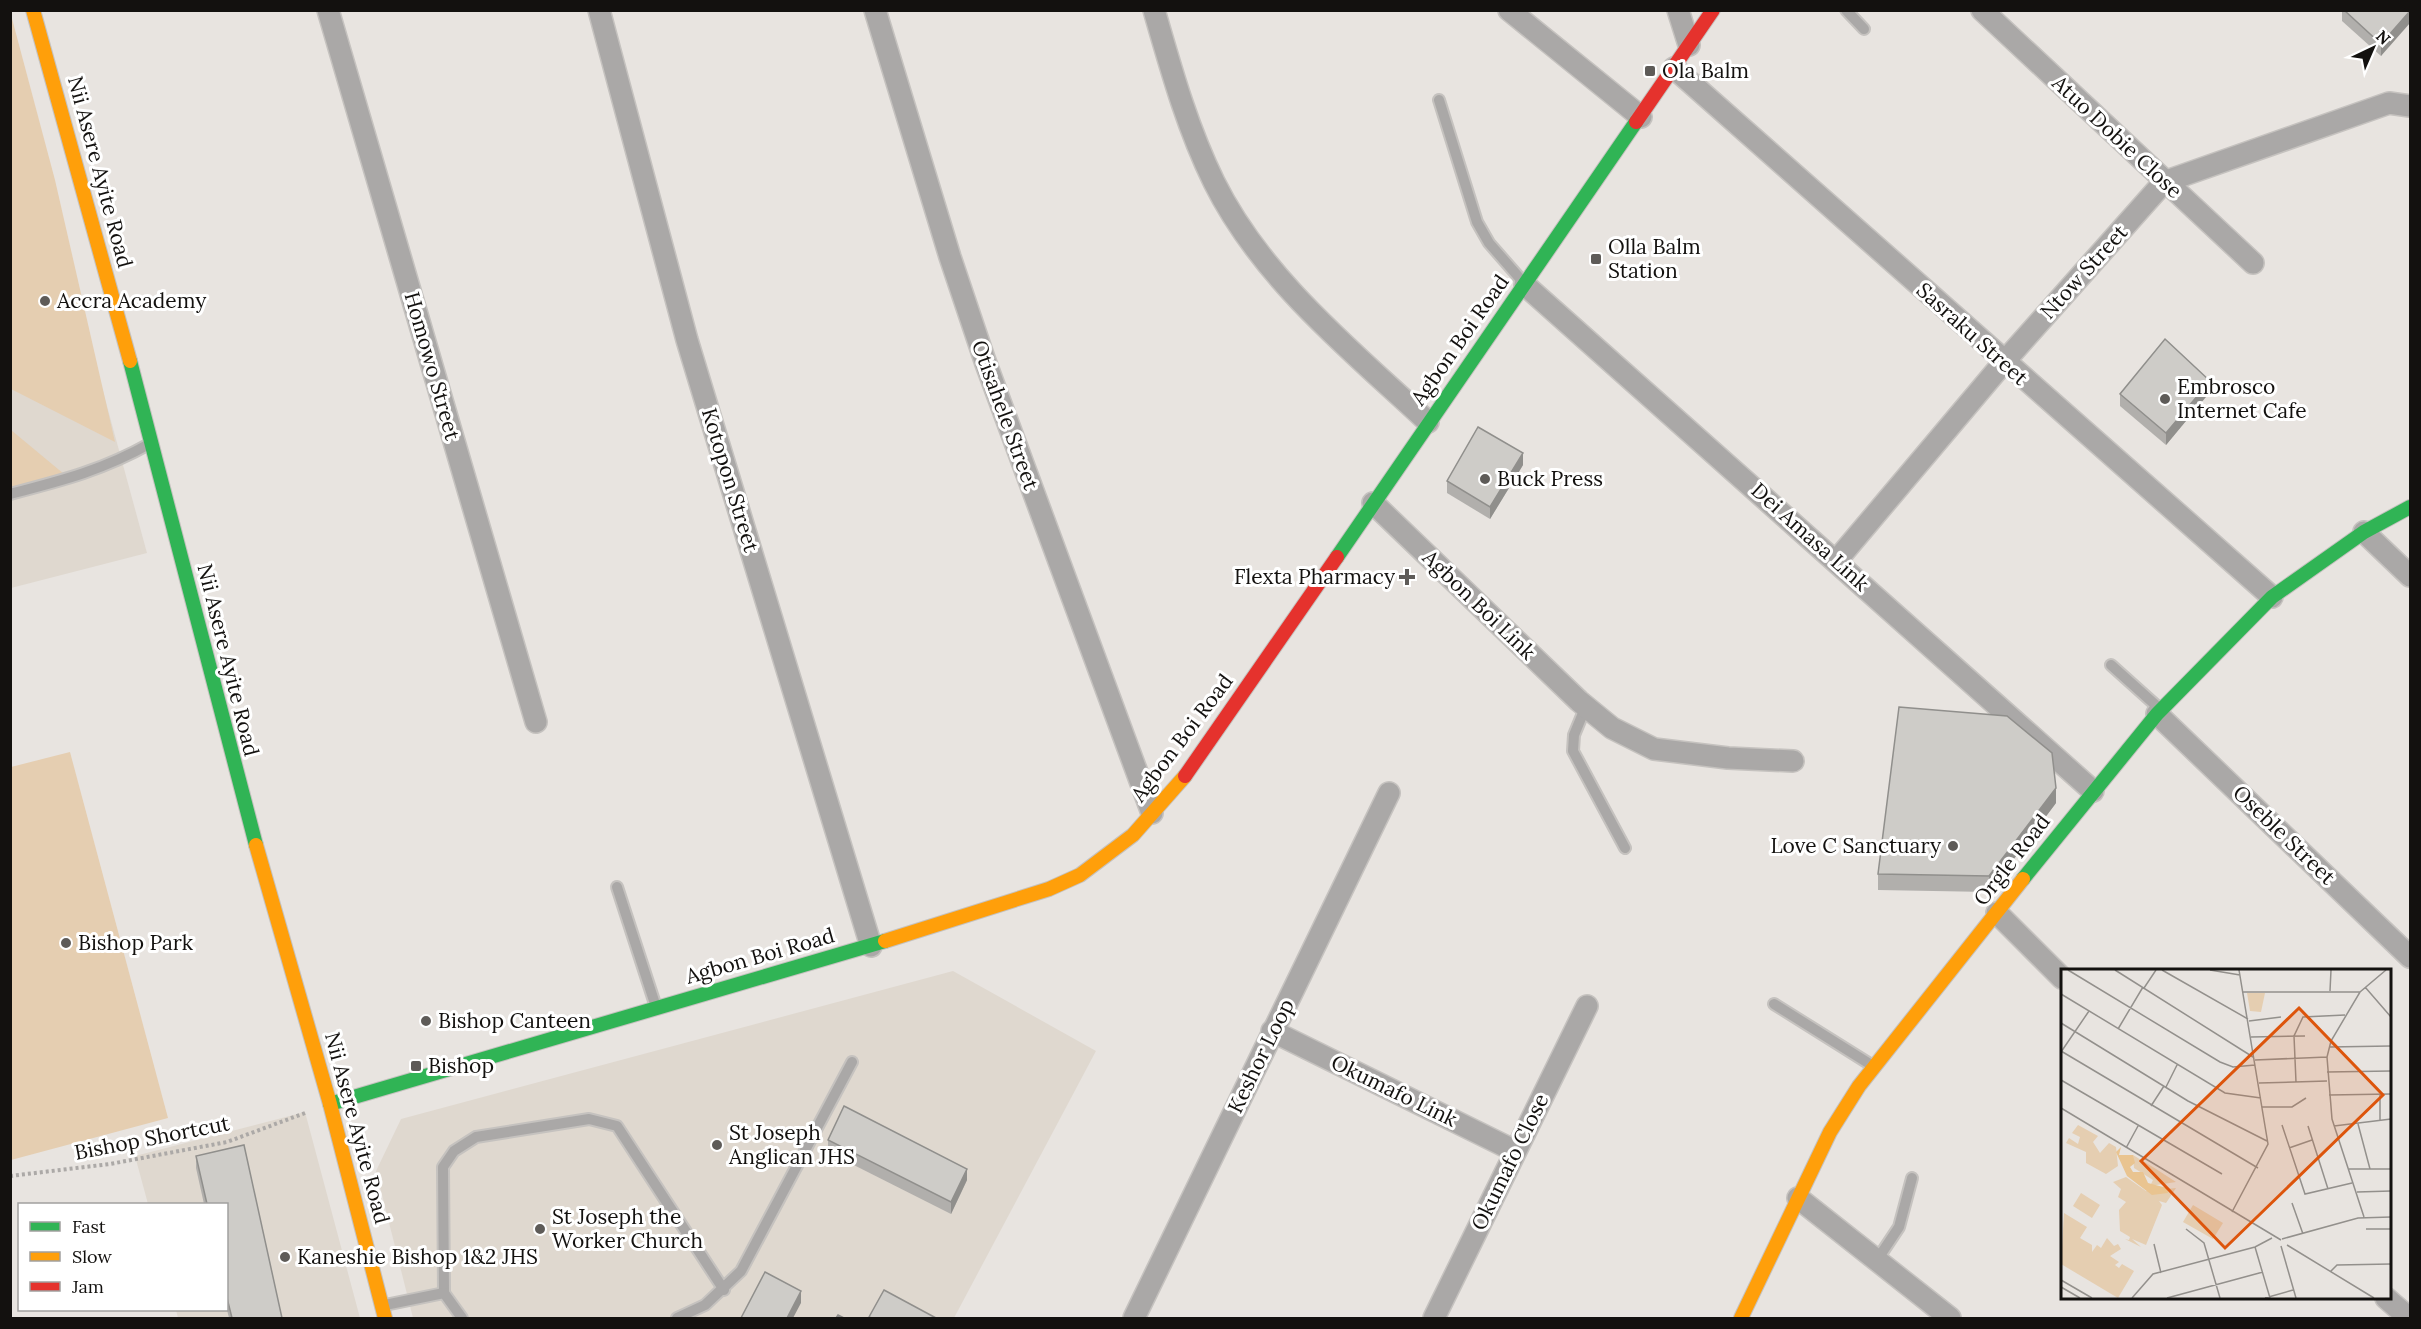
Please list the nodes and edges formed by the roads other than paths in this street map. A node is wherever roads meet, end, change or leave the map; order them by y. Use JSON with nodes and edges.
{"nodes":[{"id":1,"x":33,"y":10,"type":"edge"},
{"id":2,"x":328,"y":10,"type":"edge"},
{"id":3,"x":599,"y":10,"type":"edge"},
{"id":4,"x":875,"y":10,"type":"edge"},
{"id":5,"x":1154,"y":10,"type":"edge"},
{"id":6,"x":1509,"y":10,"type":"edge"},
{"id":7,"x":1678,"y":10,"type":"edge"},
{"id":8,"x":1713,"y":10,"type":"edge"},
{"id":9,"x":1846,"y":10,"type":"edge"},
{"id":10,"x":1982,"y":10,"type":"edge"},
{"id":11,"x":1864,"y":29,"type":"dead end"},
{"id":12,"x":1689,"y":45,"type":"junction"},
{"id":13,"x":1669,"y":75,"type":"junction"},
{"id":14,"x":1439,"y":100,"type":"dead end"},
{"id":15,"x":2410,"y":106,"type":"edge"},
{"id":16,"x":1641,"y":117,"type":"junction"},
{"id":17,"x":2164,"y":182,"type":"junction"},
{"id":18,"x":2253,"y":263,"type":"dead end"},
{"id":19,"x":1525,"y":285,"type":"junction"},
{"id":20,"x":2004,"y":362,"type":"junction"},
{"id":21,"x":1428,"y":422,"type":"junction"},
{"id":22,"x":151,"y":443,"type":"junction"},
{"id":23,"x":10,"y":494,"type":"edge"},
{"id":24,"x":1373,"y":503,"type":"junction"},
{"id":25,"x":2410,"y":507,"type":"edge"},
{"id":26,"x":2364,"y":532,"type":"junction"},
{"id":27,"x":1837,"y":560,"type":"junction"},
{"id":28,"x":2410,"y":576,"type":"edge"},
{"id":29,"x":2272,"y":597,"type":"junction"},
{"id":30,"x":2111,"y":665,"type":"dead end"},
{"id":31,"x":1586,"y":706,"type":"junction"},
{"id":32,"x":2159,"y":712,"type":"junction"},
{"id":33,"x":536,"y":722,"type":"dead end"},
{"id":34,"x":1793,"y":761,"type":"dead end"},
{"id":35,"x":2092,"y":790,"type":"junction"},
{"id":36,"x":1389,"y":793,"type":"dead end"},
{"id":37,"x":1152,"y":813,"type":"junction"},
{"id":38,"x":1625,"y":848,"type":"dead end"},
{"id":39,"x":617,"y":887,"type":"dead end"},
{"id":40,"x":1997,"y":913,"type":"junction"},
{"id":41,"x":872,"y":946,"type":"junction"},
{"id":42,"x":2410,"y":957,"type":"edge"},
{"id":43,"x":2061,"y":977,"type":"edge"},
{"id":44,"x":1774,"y":1004,"type":"dead end"},
{"id":45,"x":1587,"y":1006,"type":"dead end"},
{"id":46,"x":656,"y":1008,"type":"junction"},
{"id":47,"x":1272,"y":1031,"type":"junction"},
{"id":48,"x":852,"y":1062,"type":"dead end"},
{"id":49,"x":1874,"y":1067,"type":"junction"},
{"id":50,"x":330,"y":1104,"type":"junction"},
{"id":51,"x":1515,"y":1151,"type":"junction"},
{"id":52,"x":1912,"y":1178,"type":"dead end"},
{"id":53,"x":1798,"y":1198,"type":"junction"},
{"id":54,"x":1876,"y":1260,"type":"junction"},
{"id":55,"x":724,"y":1290,"type":"junction"},
{"id":56,"x":444,"y":1293,"type":"junction"},
{"id":57,"x":383,"y":1312,"type":"edge"},
{"id":58,"x":462,"y":1318,"type":"edge"},
{"id":59,"x":677,"y":1318,"type":"edge"},
{"id":60,"x":1134,"y":1318,"type":"edge"},
{"id":61,"x":1434,"y":1318,"type":"edge"},
{"id":62,"x":1741,"y":1318,"type":"edge"},
{"id":63,"x":1950,"y":1318,"type":"edge"}],
"edges":[{"from":1,"to":22,"type":"street","name":"Nii Asere Ayite Road"},
{"from":2,"to":33,"type":"street","name":"Homowo Street"},
{"from":3,"to":41,"type":"street","name":"Kotopon Street"},
{"from":4,"to":37,"type":"street","name":"Otisahele Street"},
{"from":5,"to":21,"type":"street"},
{"from":6,"to":16,"type":"street"},
{"from":7,"to":12,"type":"street"},
{"from":8,"to":12,"type":"street","name":"Agbon Boi Road"},
{"from":9,"to":11,"type":"lane"},
{"from":10,"to":17,"type":"street","name":"Atuo Dobie Close"},
{"from":12,"to":13,"type":"street","name":"Agbon Boi Road"},
{"from":13,"to":16,"type":"street","name":"Agbon Boi Road"},
{"from":13,"to":20,"type":"street","name":"Sasraku Street"},
{"from":14,"to":19,"type":"lane"},
{"from":15,"to":17,"type":"street","name":"Ntow Street"},
{"from":16,"to":19,"type":"street","name":"Agbon Boi Road"},
{"from":17,"to":18,"type":"street","name":"Atuo Dobie Close"},
{"from":17,"to":20,"type":"street","name":"Ntow Street"},
{"from":19,"to":21,"type":"street","name":"Agbon Boi Road"},
{"from":19,"to":27,"type":"street","name":"Dei Amasa Link"},
{"from":20,"to":27,"type":"street","name":"Ntow Street"},
{"from":20,"to":29,"type":"street","name":"Sasraku Street"},
{"from":21,"to":24,"type":"street","name":"Agbon Boi Road"},
{"from":22,"to":23,"type":"lane"},
{"from":22,"to":50,"type":"street","name":"Nii Asere Ayite Road"},
{"from":24,"to":31,"type":"street","name":"Agbon Boi Link"},
{"from":24,"to":37,"type":"street","name":"Agbon Boi Road"},
{"from":25,"to":26,"type":"street","name":"Orgle Road"},
{"from":26,"to":28,"type":"street"},
{"from":26,"to":29,"type":"street","name":"Orgle Road"},
{"from":27,"to":35,"type":"street","name":"Dei Amasa Link"},
{"from":29,"to":32,"type":"street","name":"Orgle Road"},
{"from":30,"to":32,"type":"lane"},
{"from":31,"to":34,"type":"street","name":"Agbon Boi Link"},
{"from":31,"to":38,"type":"lane"},
{"from":32,"to":35,"type":"street","name":"Orgle Road"},
{"from":32,"to":42,"type":"street","name":"Oseble Street"},
{"from":35,"to":40,"type":"street","name":"Orgle Road"},
{"from":36,"to":47,"type":"street","name":"Keshor Loop"},
{"from":37,"to":41,"type":"street","name":"Agbon Boi Road"},
{"from":39,"to":46,"type":"lane"},
{"from":40,"to":43,"type":"street"},
{"from":40,"to":49,"type":"street","name":"Orgle Road"},
{"from":41,"to":46,"type":"street","name":"Agbon Boi Road"},
{"from":44,"to":49,"type":"lane"},
{"from":45,"to":51,"type":"street","name":"Okumafo Close"},
{"from":46,"to":50,"type":"street","name":"Agbon Boi Road"},
{"from":47,"to":51,"type":"street","name":"Okumafo Link"},
{"from":47,"to":60,"type":"street","name":"Keshor Loop"},
{"from":48,"to":55,"type":"lane"},
{"from":49,"to":53,"type":"street","name":"Orgle Road"},
{"from":50,"to":57,"type":"street","name":"Nii Asere Ayite Road"},
{"from":51,"to":61,"type":"street","name":"Okumafo Close"},
{"from":52,"to":54,"type":"lane"},
{"from":53,"to":54,"type":"street"},
{"from":53,"to":62,"type":"street","name":"Orgle Road"},
{"from":54,"to":63,"type":"street"},
{"from":55,"to":56,"type":"lane"},
{"from":55,"to":59,"type":"lane"},
{"from":56,"to":57,"type":"lane"},
{"from":56,"to":58,"type":"lane"}]}
